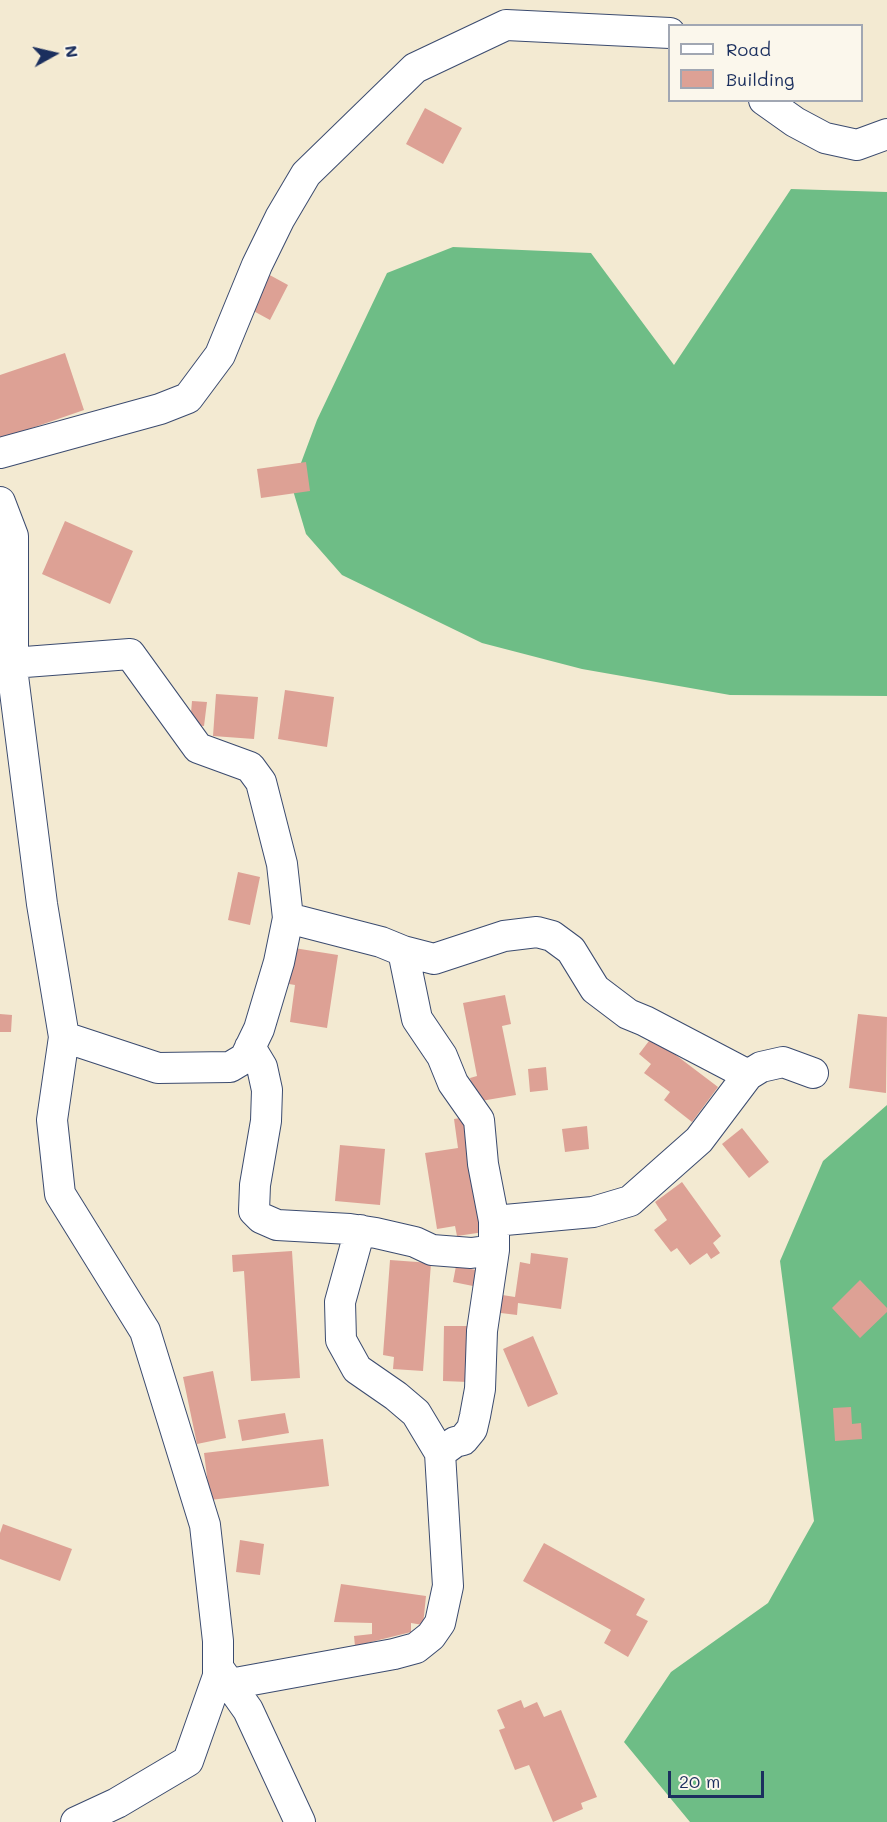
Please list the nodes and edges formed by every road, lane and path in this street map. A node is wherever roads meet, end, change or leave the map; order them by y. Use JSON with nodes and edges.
{"nodes":[{"id":1,"x":668,"y":33,"type":"edge"},
{"id":2,"x":767,"y":102,"type":"edge"},
{"id":3,"x":887,"y":134,"type":"edge"},
{"id":4,"x":0,"y":453,"type":"edge"},
{"id":5,"x":0,"y":502,"type":"edge"},
{"id":6,"x":12,"y":663,"type":"junction"},
{"id":7,"x":288,"y":918,"type":"junction"},
{"id":8,"x":404,"y":951,"type":"junction"},
{"id":9,"x":64,"y":1037,"type":"junction"},
{"id":10,"x":250,"y":1047,"type":"junction"},
{"id":11,"x":813,"y":1073,"type":"dead end"},
{"id":12,"x":748,"y":1075,"type":"junction"},
{"id":13,"x":494,"y":1221,"type":"junction"},
{"id":14,"x":360,"y":1230,"type":"junction"},
{"id":15,"x":494,"y":1250,"type":"junction"},
{"id":16,"x":440,"y":1453,"type":"junction"},
{"id":17,"x":224,"y":1675,"type":"junction"},
{"id":18,"x":76,"y":1822,"type":"edge"},
{"id":19,"x":300,"y":1822,"type":"edge"}],
"edges":[{"from":1,"to":4,"type":"street"},
{"from":2,"to":3,"type":"street"},
{"from":5,"to":6,"type":"street"},
{"from":6,"to":7,"type":"street"},
{"from":6,"to":9,"type":"street"},
{"from":7,"to":8,"type":"street"},
{"from":7,"to":10,"type":"street"},
{"from":8,"to":12,"type":"street"},
{"from":8,"to":13,"type":"street"},
{"from":9,"to":10,"type":"street"},
{"from":9,"to":17,"type":"street"},
{"from":10,"to":14,"type":"street"},
{"from":11,"to":12,"type":"street"},
{"from":12,"to":13,"type":"street"},
{"from":13,"to":15,"type":"street"},
{"from":14,"to":15,"type":"street"},
{"from":14,"to":16,"type":"street"},
{"from":15,"to":16,"type":"street"},
{"from":16,"to":17,"type":"street"},
{"from":17,"to":18,"type":"street"},
{"from":17,"to":19,"type":"street"}]}
